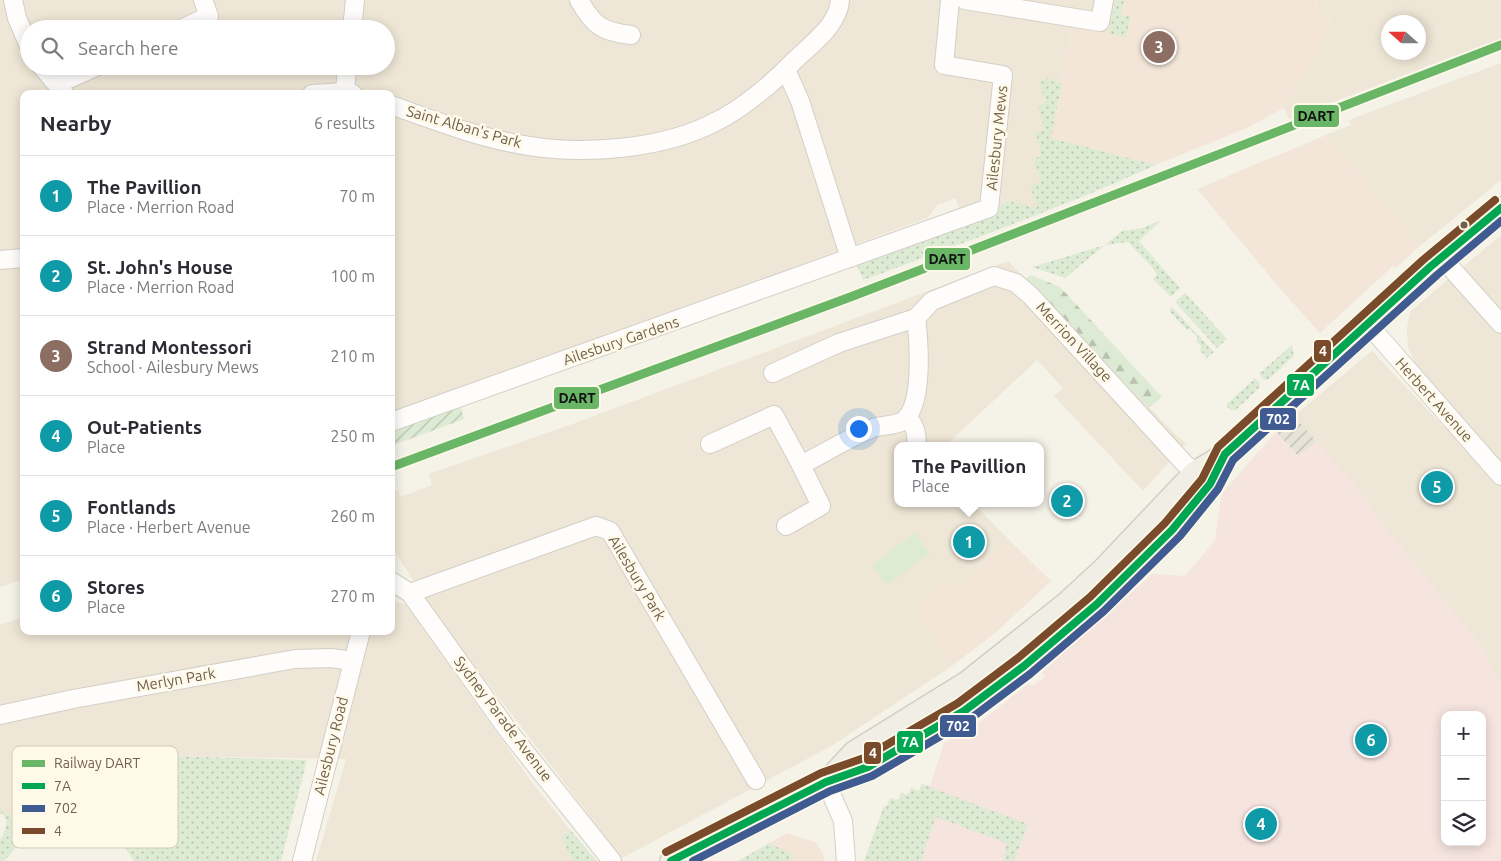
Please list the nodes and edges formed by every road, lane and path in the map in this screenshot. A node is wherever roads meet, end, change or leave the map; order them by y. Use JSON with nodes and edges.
{"nodes":[{"id":1,"x":13,"y":0,"type":"edge"},
{"id":2,"x":203,"y":0,"type":"edge"},
{"id":3,"x":355,"y":0,"type":"edge"},
{"id":4,"x":579,"y":0,"type":"edge"},
{"id":5,"x":840,"y":0,"type":"edge"},
{"id":6,"x":950,"y":0,"type":"edge"},
{"id":7,"x":965,"y":0,"type":"edge"},
{"id":8,"x":1104,"y":0,"type":"edge"},
{"id":9,"x":200,"y":20,"type":"edge"},
{"id":10,"x":353,"y":20,"type":"edge"},
{"id":11,"x":20,"y":25,"type":"edge"},
{"id":12,"x":631,"y":35,"type":"dead end"},
{"id":13,"x":786,"y":70,"type":"junction"},
{"id":14,"x":49,"y":75,"type":"edge"},
{"id":15,"x":84,"y":75,"type":"edge"},
{"id":16,"x":348,"y":75,"type":"edge"},
{"id":17,"x":61,"y":89,"type":"edge"},
{"id":18,"x":349,"y":90,"type":"edge"},
{"id":19,"x":395,"y":106,"type":"edge"},
{"id":20,"x":1501,"y":208,"type":"edge"},
{"id":21,"x":20,"y":258,"type":"edge"},
{"id":22,"x":850,"y":258,"type":"junction"},
{"id":23,"x":1442,"y":258,"type":"junction"},
{"id":24,"x":0,"y":260,"type":"edge"},
{"id":25,"x":916,"y":318,"type":"junction"},
{"id":26,"x":1367,"y":323,"type":"junction"},
{"id":27,"x":1501,"y":324,"type":"edge"},
{"id":28,"x":774,"y":373,"type":"dead end"},
{"id":29,"x":907,"y":416,"type":"junction"},
{"id":30,"x":395,"y":421,"type":"edge"},
{"id":31,"x":917,"y":442,"type":"edge"},
{"id":32,"x":710,"y":444,"type":"dead end"},
{"id":33,"x":801,"y":465,"type":"junction"},
{"id":34,"x":1501,"y":476,"type":"edge"},
{"id":35,"x":1202,"y":478,"type":"junction"},
{"id":36,"x":786,"y":526,"type":"dead end"},
{"id":37,"x":395,"y":583,"type":"edge"},
{"id":38,"x":410,"y":592,"type":"junction"},
{"id":39,"x":360,"y":635,"type":"edge"},
{"id":40,"x":353,"y":661,"type":"junction"},
{"id":41,"x":952,"y":691,"type":"junction"},
{"id":42,"x":964,"y":710,"type":"junction"},
{"id":43,"x":0,"y":715,"type":"edge"},
{"id":44,"x":756,"y":780,"type":"dead end"},
{"id":45,"x":826,"y":782,"type":"junction"},
{"id":46,"x":302,"y":861,"type":"edge"},
{"id":47,"x":612,"y":861,"type":"edge"},
{"id":48,"x":671,"y":861,"type":"edge"},
{"id":49,"x":846,"y":861,"type":"edge"}],
"edges":[{"from":1,"to":11,"type":"street"},
{"from":2,"to":9,"type":"street"},
{"from":3,"to":10,"type":"street"},
{"from":4,"to":12,"type":"street"},
{"from":5,"to":13,"type":"street","name":"Saint Alban's Park"},
{"from":6,"to":22,"type":"street","name":"Ailesbury Mews"},
{"from":7,"to":8,"type":"street"},
{"from":13,"to":19,"type":"street","name":"Saint Alban's Park"},
{"from":13,"to":22,"type":"street"},
{"from":14,"to":17,"type":"street"},
{"from":15,"to":17,"type":"street"},
{"from":16,"to":18,"type":"street"},
{"from":20,"to":23,"type":"main road"},
{"from":21,"to":24,"type":"street"},
{"from":22,"to":30,"type":"street","name":"Ailesbury Gardens"},
{"from":23,"to":26,"type":"main road"},
{"from":23,"to":27,"type":"street"},
{"from":25,"to":28,"type":"street","name":"Merrion Village"},
{"from":25,"to":29,"type":"street"},
{"from":25,"to":35,"type":"street","name":"Merrion Village"},
{"from":26,"to":34,"type":"street","name":"Herbert Avenue"},
{"from":26,"to":35,"type":"main road"},
{"from":29,"to":31,"type":"street"},
{"from":29,"to":33,"type":"street"},
{"from":32,"to":33,"type":"street"},
{"from":33,"to":36,"type":"street"},
{"from":35,"to":41,"type":"main road"},
{"from":35,"to":42,"type":"main road"},
{"from":37,"to":38,"type":"street","name":"Sydney Parade Avenue"},
{"from":38,"to":44,"type":"street","name":"Ailesbury Park"},
{"from":38,"to":47,"type":"street","name":"Sydney Parade Avenue"},
{"from":39,"to":40,"type":"street","name":"Ailesbury Road"},
{"from":40,"to":43,"type":"street","name":"Merlyn Park"},
{"from":40,"to":46,"type":"street","name":"Ailesbury Road"},
{"from":41,"to":42,"type":"main road"},
{"from":41,"to":45,"type":"main road"},
{"from":42,"to":45,"type":"main road"},
{"from":45,"to":48,"type":"main road"},
{"from":45,"to":49,"type":"street"}]}
